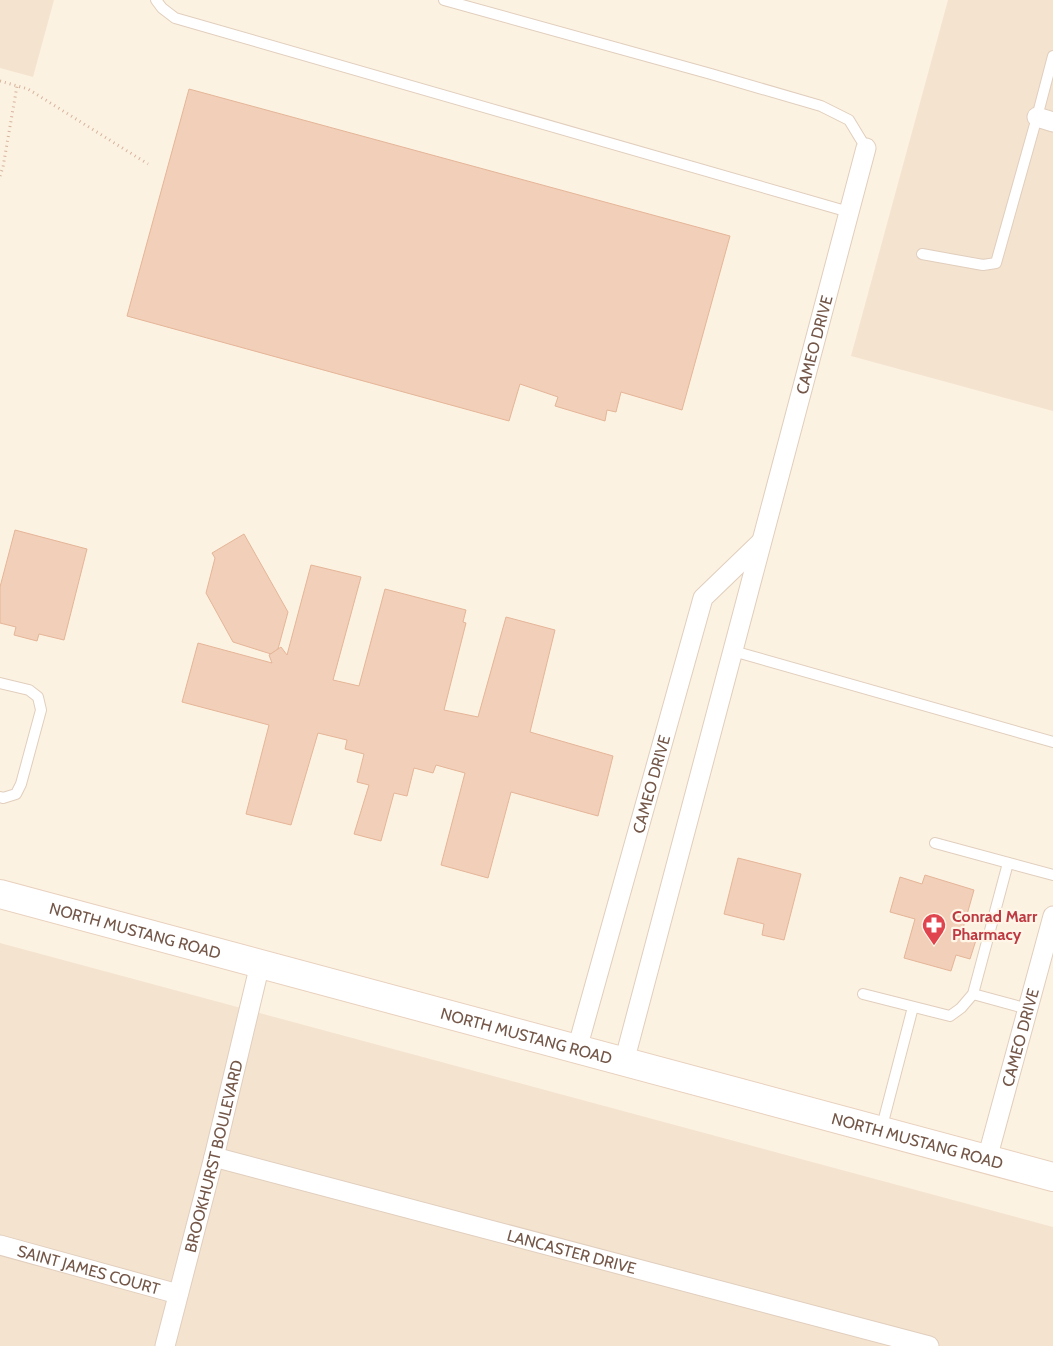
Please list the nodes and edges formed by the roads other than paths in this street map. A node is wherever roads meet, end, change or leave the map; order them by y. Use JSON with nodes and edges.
{"nodes":[{"id":1,"x":156,"y":0,"type":"edge"},
{"id":2,"x":444,"y":0,"type":"edge"},
{"id":3,"x":1053,"y":56,"type":"edge"},
{"id":4,"x":1045,"y":120,"type":"edge"},
{"id":5,"x":866,"y":148,"type":"joint"},
{"id":6,"x":849,"y":212,"type":"junction"},
{"id":7,"x":922,"y":254,"type":"dead end"},
{"id":8,"x":762,"y":541,"type":"junction"},
{"id":9,"x":733,"y":651,"type":"junction"},
{"id":10,"x":0,"y":683,"type":"edge"},
{"id":11,"x":1053,"y":742,"type":"edge"},
{"id":12,"x":0,"y":797,"type":"edge"},
{"id":13,"x":935,"y":842,"type":"dead end"},
{"id":14,"x":1008,"y":863,"type":"junction"},
{"id":15,"x":1053,"y":875,"type":"edge"},
{"id":16,"x":0,"y":894,"type":"edge"},
{"id":17,"x":1053,"y":916,"type":"edge"},
{"id":18,"x":260,"y":964,"type":"junction"},
{"id":19,"x":863,"y":994,"type":"dead end"},
{"id":20,"x":973,"y":994,"type":"junction"},
{"id":21,"x":912,"y":1007,"type":"junction"},
{"id":22,"x":1028,"y":1009,"type":"junction"},
{"id":23,"x":577,"y":1049,"type":"junction"},
{"id":24,"x":624,"y":1062,"type":"junction"},
{"id":25,"x":880,"y":1131,"type":"junction"},
{"id":26,"x":214,"y":1157,"type":"junction"},
{"id":27,"x":987,"y":1159,"type":"junction"},
{"id":28,"x":1053,"y":1177,"type":"edge"},
{"id":29,"x":0,"y":1245,"type":"edge"},
{"id":30,"x":178,"y":1294,"type":"junction"},
{"id":31,"x":165,"y":1346,"type":"edge"},
{"id":32,"x":929,"y":1346,"type":"edge"}],
"edges":[{"from":1,"to":6,"type":"lane"},
{"from":2,"to":5,"type":"lane"},
{"from":3,"to":4,"type":"lane"},
{"from":4,"to":7,"type":"lane"},
{"from":5,"to":6,"type":"street","name":"CAMEO DRIVE"},
{"from":6,"to":8,"type":"street","name":"CAMEO DRIVE"},
{"from":8,"to":9,"type":"street","name":"CAMEO DRIVE"},
{"from":8,"to":23,"type":"street","name":"CAMEO DRIVE"},
{"from":9,"to":11,"type":"lane"},
{"from":9,"to":24,"type":"street","name":"CAMEO DRIVE"},
{"from":10,"to":12,"type":"lane"},
{"from":13,"to":14,"type":"lane"},
{"from":14,"to":15,"type":"lane"},
{"from":14,"to":20,"type":"lane"},
{"from":16,"to":18,"type":"main road","name":"NORTH MUSTANG ROAD"},
{"from":17,"to":22,"type":"street","name":"CAMEO DRIVE"},
{"from":18,"to":23,"type":"main road","name":"NORTH MUSTANG ROAD"},
{"from":18,"to":26,"type":"street","name":"BROOKHURST BOULEVARD"},
{"from":19,"to":21,"type":"lane"},
{"from":20,"to":21,"type":"lane"},
{"from":20,"to":22,"type":"lane"},
{"from":21,"to":25,"type":"lane"},
{"from":22,"to":27,"type":"street","name":"CAMEO DRIVE"},
{"from":23,"to":24,"type":"main road","name":"NORTH MUSTANG ROAD"},
{"from":24,"to":25,"type":"main road","name":"NORTH MUSTANG ROAD"},
{"from":25,"to":27,"type":"main road","name":"NORTH MUSTANG ROAD"},
{"from":26,"to":30,"type":"street","name":"BROOKHURST BOULEVARD"},
{"from":26,"to":32,"type":"street","name":"LANCASTER DRIVE"},
{"from":27,"to":28,"type":"main road","name":"NORTH MUSTANG ROAD"},
{"from":29,"to":30,"type":"street","name":"SAINT JAMES COURT"},
{"from":30,"to":31,"type":"street","name":"BROOKHURST BOULEVARD"}]}
